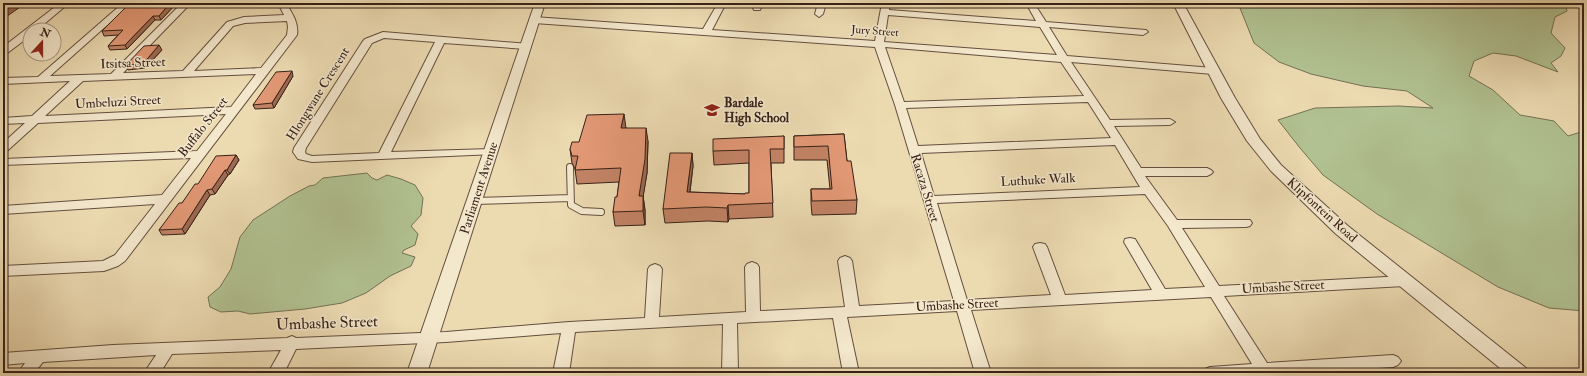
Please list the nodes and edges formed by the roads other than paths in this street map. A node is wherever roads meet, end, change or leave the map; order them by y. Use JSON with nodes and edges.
{"nodes":[{"id":1,"x":65,"y":3,"type":"edge"},
{"id":2,"x":128,"y":3,"type":"edge"},
{"id":3,"x":188,"y":3,"type":"edge"},
{"id":4,"x":282,"y":3,"type":"edge"},
{"id":5,"x":540,"y":3,"type":"edge"},
{"id":6,"x":722,"y":3,"type":"edge"},
{"id":7,"x":822,"y":3,"type":"edge"},
{"id":8,"x":1030,"y":3,"type":"edge"},
{"id":9,"x":1131,"y":3,"type":"edge"},
{"id":10,"x":1178,"y":3,"type":"edge"},
{"id":11,"x":1145,"y":4,"type":"dead end"},
{"id":12,"x":886,"y":7,"type":"edge"},
{"id":13,"x":820,"y":14,"type":"dead end"},
{"id":14,"x":290,"y":18,"type":"junction"},
{"id":15,"x":534,"y":20,"type":"junction"},
{"id":16,"x":40,"y":22,"type":"edge"},
{"id":17,"x":1044,"y":24,"type":"junction"},
{"id":18,"x":706,"y":32,"type":"junction"},
{"id":19,"x":1143,"y":32,"type":"dead end"},
{"id":20,"x":22,"y":37,"type":"edge"},
{"id":21,"x":441,"y":40,"type":"junction"},
{"id":22,"x":879,"y":44,"type":"junction"},
{"id":23,"x":526,"y":46,"type":"junction"},
{"id":24,"x":3,"y":52,"type":"edge"},
{"id":25,"x":1063,"y":58,"type":"junction"},
{"id":26,"x":265,"y":71,"type":"junction"},
{"id":27,"x":1213,"y":71,"type":"junction"},
{"id":28,"x":186,"y":74,"type":"junction"},
{"id":29,"x":115,"y":76,"type":"junction"},
{"id":30,"x":80,"y":78,"type":"junction"},
{"id":31,"x":41,"y":79,"type":"junction"},
{"id":32,"x":3,"y":81,"type":"edge"},
{"id":33,"x":1090,"y":99,"type":"junction"},
{"id":34,"x":900,"y":105,"type":"junction"},
{"id":35,"x":234,"y":110,"type":"junction"},
{"id":36,"x":35,"y":119,"type":"junction"},
{"id":37,"x":3,"y":121,"type":"edge"},
{"id":38,"x":1170,"y":122,"type":"dead end"},
{"id":39,"x":1107,"y":123,"type":"junction"},
{"id":40,"x":1118,"y":141,"type":"junction"},
{"id":41,"x":3,"y":149,"type":"edge"},
{"id":42,"x":914,"y":150,"type":"junction"},
{"id":43,"x":491,"y":152,"type":"junction"},
{"id":44,"x":199,"y":154,"type":"junction"},
{"id":45,"x":383,"y":156,"type":"junction"},
{"id":46,"x":3,"y":162,"type":"edge"},
{"id":47,"x":570,"y":167,"type":"dead end"},
{"id":48,"x":1138,"y":172,"type":"junction"},
{"id":49,"x":1207,"y":172,"type":"dead end"},
{"id":50,"x":1148,"y":190,"type":"junction"},
{"id":51,"x":570,"y":198,"type":"junction"},
{"id":52,"x":166,"y":199,"type":"junction"},
{"id":53,"x":929,"y":200,"type":"junction"},
{"id":54,"x":475,"y":202,"type":"junction"},
{"id":55,"x":3,"y":210,"type":"edge"},
{"id":56,"x":601,"y":212,"type":"dead end"},
{"id":57,"x":1173,"y":224,"type":"junction"},
{"id":58,"x":1246,"y":224,"type":"dead end"},
{"id":59,"x":1130,"y":242,"type":"dead end"},
{"id":60,"x":1040,"y":247,"type":"dead end"},
{"id":61,"x":845,"y":261,"type":"dead end"},
{"id":62,"x":752,"y":267,"type":"dead end"},
{"id":63,"x":655,"y":268,"type":"dead end"},
{"id":64,"x":3,"y":271,"type":"edge"},
{"id":65,"x":1404,"y":281,"type":"junction"},
{"id":66,"x":1213,"y":291,"type":"junction"},
{"id":67,"x":1161,"y":294,"type":"junction"},
{"id":68,"x":1060,"y":300,"type":"junction"},
{"id":69,"x":961,"y":305,"type":"junction"},
{"id":70,"x":846,"y":311,"type":"junction"},
{"id":71,"x":753,"y":316,"type":"junction"},
{"id":72,"x":730,"y":318,"type":"junction"},
{"id":73,"x":652,"y":322,"type":"junction"},
{"id":74,"x":569,"y":326,"type":"junction"},
{"id":75,"x":429,"y":337,"type":"junction"},
{"id":76,"x":292,"y":342,"type":"junction"},
{"id":77,"x":167,"y":350,"type":"junction"},
{"id":78,"x":38,"y":357,"type":"junction"},
{"id":79,"x":3,"y":359,"type":"edge"},
{"id":80,"x":1393,"y":361,"type":"dead end"},
{"id":81,"x":1264,"y":371,"type":"edge"},
{"id":82,"x":26,"y":373,"type":"edge"},
{"id":83,"x":152,"y":373,"type":"edge"},
{"id":84,"x":276,"y":373,"type":"edge"},
{"id":85,"x":417,"y":373,"type":"edge"},
{"id":86,"x":561,"y":373,"type":"edge"},
{"id":87,"x":730,"y":373,"type":"edge"},
{"id":88,"x":851,"y":373,"type":"edge"},
{"id":89,"x":983,"y":373,"type":"edge"},
{"id":90,"x":1210,"y":373,"type":"edge"},
{"id":91,"x":1519,"y":373,"type":"edge"}],
"edges":[{"from":1,"to":16,"type":"street"},
{"from":2,"to":31,"type":"street"},
{"from":3,"to":29,"type":"street"},
{"from":4,"to":14,"type":"street","name":"Buffalo Street"},
{"from":5,"to":15,"type":"street","name":"Parliament Avenue"},
{"from":6,"to":18,"type":"street"},
{"from":7,"to":13,"type":"street"},
{"from":8,"to":17,"type":"street"},
{"from":9,"to":11,"type":"street"},
{"from":10,"to":27,"type":"street","name":"Klipfontein Road"},
{"from":12,"to":17,"type":"street"},
{"from":12,"to":22,"type":"street","name":"Racaza Street"},
{"from":14,"to":26,"type":"street","name":"Buffalo Street"},
{"from":14,"to":28,"type":"street"},
{"from":15,"to":18,"type":"street","name":"Jury Street"},
{"from":15,"to":23,"type":"street","name":"Parliament Avenue"},
{"from":17,"to":19,"type":"street"},
{"from":17,"to":25,"type":"street"},
{"from":18,"to":22,"type":"street","name":"Jury Street"},
{"from":20,"to":24,"type":"street"},
{"from":21,"to":23,"type":"street","name":"Hlongwane Crescent"},
{"from":21,"to":45,"type":"street"},
{"from":21,"to":45,"type":"street","name":"Hlongwane Crescent"},
{"from":22,"to":25,"type":"street","name":"Jury Street"},
{"from":22,"to":34,"type":"street","name":"Racaza Street"},
{"from":23,"to":43,"type":"street","name":"Parliament Avenue"},
{"from":25,"to":27,"type":"street","name":"Jury Street"},
{"from":25,"to":33,"type":"street"},
{"from":26,"to":28,"type":"street","name":"Itsitsa Street"},
{"from":26,"to":35,"type":"street","name":"Buffalo Street"},
{"from":27,"to":65,"type":"street","name":"Klipfontein Road"},
{"from":28,"to":29,"type":"street","name":"Itsitsa Street"},
{"from":29,"to":30,"type":"street","name":"Itsitsa Street"},
{"from":30,"to":31,"type":"street","name":"Itsitsa Street"},
{"from":30,"to":36,"type":"street"},
{"from":31,"to":32,"type":"street","name":"Itsitsa Street"},
{"from":33,"to":34,"type":"street"},
{"from":33,"to":39,"type":"street"},
{"from":34,"to":42,"type":"street","name":"Racaza Street"},
{"from":35,"to":36,"type":"street","name":"Umbeluzi Street"},
{"from":35,"to":44,"type":"street","name":"Buffalo Street"},
{"from":36,"to":37,"type":"street","name":"Umbeluzi Street"},
{"from":36,"to":41,"type":"street"},
{"from":38,"to":39,"type":"street"},
{"from":39,"to":40,"type":"street"},
{"from":40,"to":42,"type":"street"},
{"from":40,"to":48,"type":"street"},
{"from":42,"to":53,"type":"street","name":"Racaza Street"},
{"from":43,"to":45,"type":"street","name":"Hlongwane Crescent"},
{"from":43,"to":54,"type":"street","name":"Parliament Avenue"},
{"from":44,"to":46,"type":"street"},
{"from":44,"to":52,"type":"street","name":"Buffalo Street"},
{"from":47,"to":51,"type":"lane"},
{"from":48,"to":49,"type":"street"},
{"from":48,"to":50,"type":"street"},
{"from":50,"to":53,"type":"street","name":"Luthuke Walk"},
{"from":50,"to":57,"type":"street"},
{"from":51,"to":54,"type":"lane"},
{"from":51,"to":56,"type":"lane"},
{"from":52,"to":55,"type":"street"},
{"from":52,"to":64,"type":"street","name":"Buffalo Street"},
{"from":53,"to":69,"type":"street","name":"Racaza Street"},
{"from":54,"to":75,"type":"street","name":"Parliament Avenue"},
{"from":57,"to":58,"type":"street"},
{"from":57,"to":66,"type":"street"},
{"from":59,"to":67,"type":"street"},
{"from":60,"to":68,"type":"street"},
{"from":61,"to":70,"type":"street"},
{"from":62,"to":71,"type":"street"},
{"from":63,"to":73,"type":"street"},
{"from":65,"to":66,"type":"street","name":"Umbashe Street"},
{"from":65,"to":91,"type":"street","name":"Klipfontein Road"},
{"from":66,"to":67,"type":"street","name":"Umbashe Street"},
{"from":66,"to":81,"type":"street"},
{"from":67,"to":68,"type":"street","name":"Umbashe Street"},
{"from":68,"to":69,"type":"street","name":"Umbashe Street"},
{"from":69,"to":70,"type":"street","name":"Umbashe Street"},
{"from":69,"to":89,"type":"street","name":"Racaza Street"},
{"from":70,"to":71,"type":"street","name":"Umbashe Street"},
{"from":70,"to":88,"type":"street"},
{"from":71,"to":72,"type":"street","name":"Umbashe Street"},
{"from":72,"to":73,"type":"street","name":"Umbashe Street"},
{"from":72,"to":87,"type":"street"},
{"from":73,"to":74,"type":"street","name":"Umbashe Street"},
{"from":74,"to":75,"type":"street","name":"Umbashe Street"},
{"from":74,"to":86,"type":"street"},
{"from":75,"to":76,"type":"street","name":"Umbashe Street"},
{"from":75,"to":85,"type":"street","name":"Parliament Avenue"},
{"from":76,"to":77,"type":"street","name":"Umbashe Street"},
{"from":76,"to":84,"type":"street"},
{"from":77,"to":78,"type":"street","name":"Umbashe Street"},
{"from":77,"to":83,"type":"street"},
{"from":78,"to":79,"type":"street","name":"Umbashe Street"},
{"from":78,"to":82,"type":"street"},
{"from":80,"to":81,"type":"street"},
{"from":81,"to":90,"type":"street"}]}
